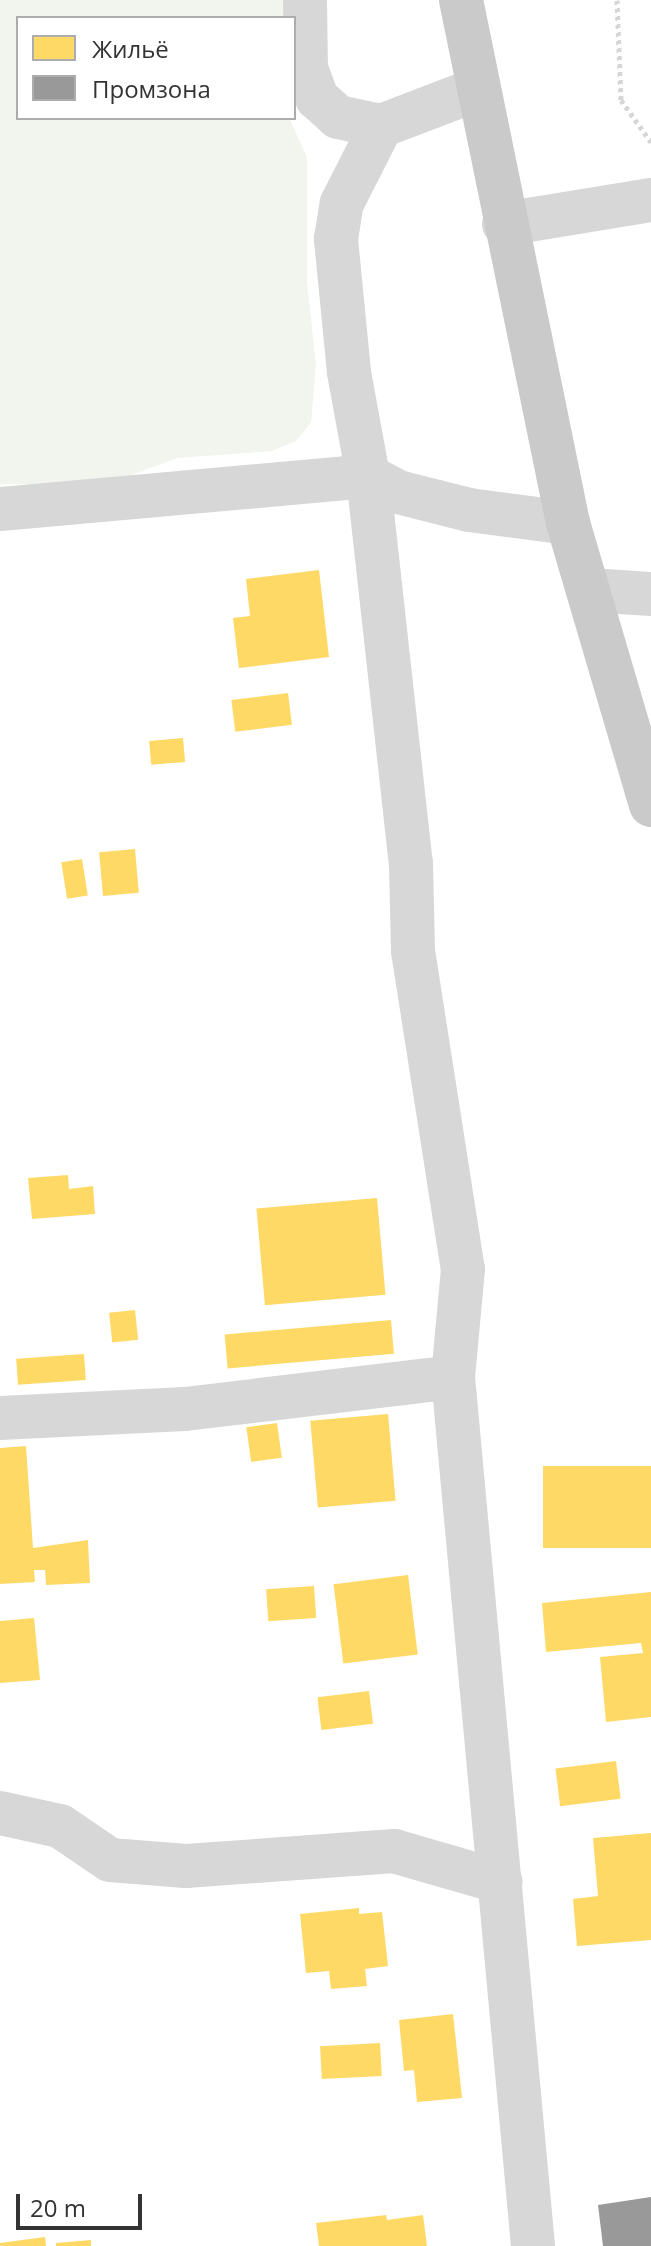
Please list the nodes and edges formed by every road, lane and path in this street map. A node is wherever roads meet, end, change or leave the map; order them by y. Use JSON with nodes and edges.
{"nodes":[{"id":1,"x":305,"y":0,"type":"edge"},
{"id":2,"x":461,"y":0,"type":"edge"},
{"id":3,"x":617,"y":0,"type":"edge"},
{"id":4,"x":478,"y":89,"type":"junction"},
{"id":5,"x":381,"y":126,"type":"junction"},
{"id":6,"x":651,"y":142,"type":"edge"},
{"id":7,"x":651,"y":200,"type":"edge"},
{"id":8,"x":504,"y":224,"type":"junction"},
{"id":9,"x":368,"y":476,"type":"junction"},
{"id":10,"x":0,"y":509,"type":"edge"},
{"id":11,"x":568,"y":523,"type":"junction"},
{"id":12,"x":590,"y":590,"type":"junction"},
{"id":13,"x":651,"y":594,"type":"edge"},
{"id":14,"x":651,"y":805,"type":"edge"},
{"id":15,"x":453,"y":1377,"type":"junction"},
{"id":16,"x":0,"y":1418,"type":"edge"},
{"id":17,"x":0,"y":1813,"type":"edge"},
{"id":18,"x":501,"y":1882,"type":"junction"},
{"id":19,"x":533,"y":2246,"type":"edge"}],
"edges":[{"from":1,"to":5,"type":"street"},
{"from":2,"to":4,"type":"main road"},
{"from":3,"to":6,"type":"path"},
{"from":4,"to":5,"type":"street"},
{"from":4,"to":8,"type":"main road"},
{"from":5,"to":9,"type":"street"},
{"from":7,"to":8,"type":"street"},
{"from":8,"to":11,"type":"main road"},
{"from":9,"to":10,"type":"street"},
{"from":9,"to":11,"type":"street"},
{"from":9,"to":15,"type":"street"},
{"from":11,"to":12,"type":"main road"},
{"from":12,"to":13,"type":"street"},
{"from":12,"to":14,"type":"main road"},
{"from":15,"to":16,"type":"street"},
{"from":15,"to":18,"type":"street"},
{"from":17,"to":18,"type":"street"},
{"from":18,"to":19,"type":"street"}]}
